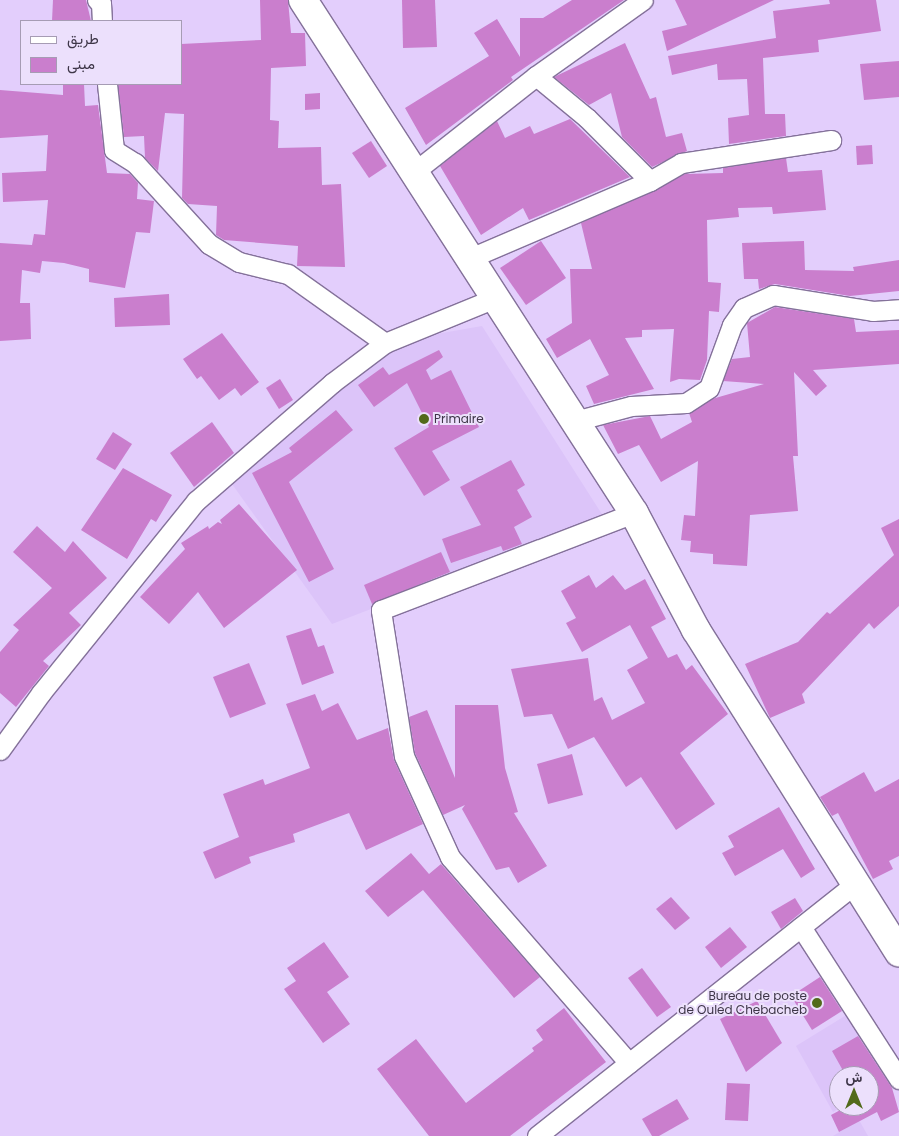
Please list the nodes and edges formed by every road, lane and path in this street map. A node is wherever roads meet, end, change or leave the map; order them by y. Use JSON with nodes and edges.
{"nodes":[{"id":1,"x":97,"y":0,"type":"edge"},
{"id":2,"x":303,"y":0,"type":"edge"},
{"id":3,"x":643,"y":0,"type":"edge"},
{"id":4,"x":102,"y":20,"type":"edge"},
{"id":5,"x":536,"y":76,"type":"junction"},
{"id":6,"x":107,"y":85,"type":"edge"},
{"id":7,"x":830,"y":140,"type":"dead end"},
{"id":8,"x":414,"y":172,"type":"junction"},
{"id":9,"x":650,"y":181,"type":"junction"},
{"id":10,"x":468,"y":259,"type":"junction"},
{"id":11,"x":493,"y":299,"type":"junction"},
{"id":12,"x":899,"y":309,"type":"edge"},
{"id":13,"x":385,"y":343,"type":"junction"},
{"id":14,"x":574,"y":420,"type":"junction"},
{"id":15,"x":634,"y":513,"type":"junction"},
{"id":16,"x":0,"y":750,"type":"edge"},
{"id":17,"x":854,"y":885,"type":"junction"},
{"id":18,"x":801,"y":927,"type":"junction"},
{"id":19,"x":899,"y":952,"type":"edge"},
{"id":20,"x":629,"y":1063,"type":"junction"},
{"id":21,"x":899,"y":1079,"type":"edge"},
{"id":22,"x":537,"y":1136,"type":"edge"}],
"edges":[{"from":1,"to":4,"type":"street"},
{"from":2,"to":8,"type":"main road"},
{"from":3,"to":5,"type":"street"},
{"from":5,"to":8,"type":"street"},
{"from":5,"to":9,"type":"street"},
{"from":6,"to":13,"type":"street"},
{"from":7,"to":9,"type":"street"},
{"from":8,"to":10,"type":"main road"},
{"from":9,"to":10,"type":"street"},
{"from":10,"to":11,"type":"main road"},
{"from":11,"to":13,"type":"street"},
{"from":11,"to":14,"type":"main road"},
{"from":12,"to":14,"type":"street"},
{"from":13,"to":16,"type":"street"},
{"from":14,"to":15,"type":"main road"},
{"from":15,"to":17,"type":"main road"},
{"from":15,"to":20,"type":"street"},
{"from":17,"to":18,"type":"street"},
{"from":17,"to":19,"type":"main road"},
{"from":18,"to":20,"type":"street"},
{"from":18,"to":21,"type":"street"},
{"from":20,"to":22,"type":"street"}]}
